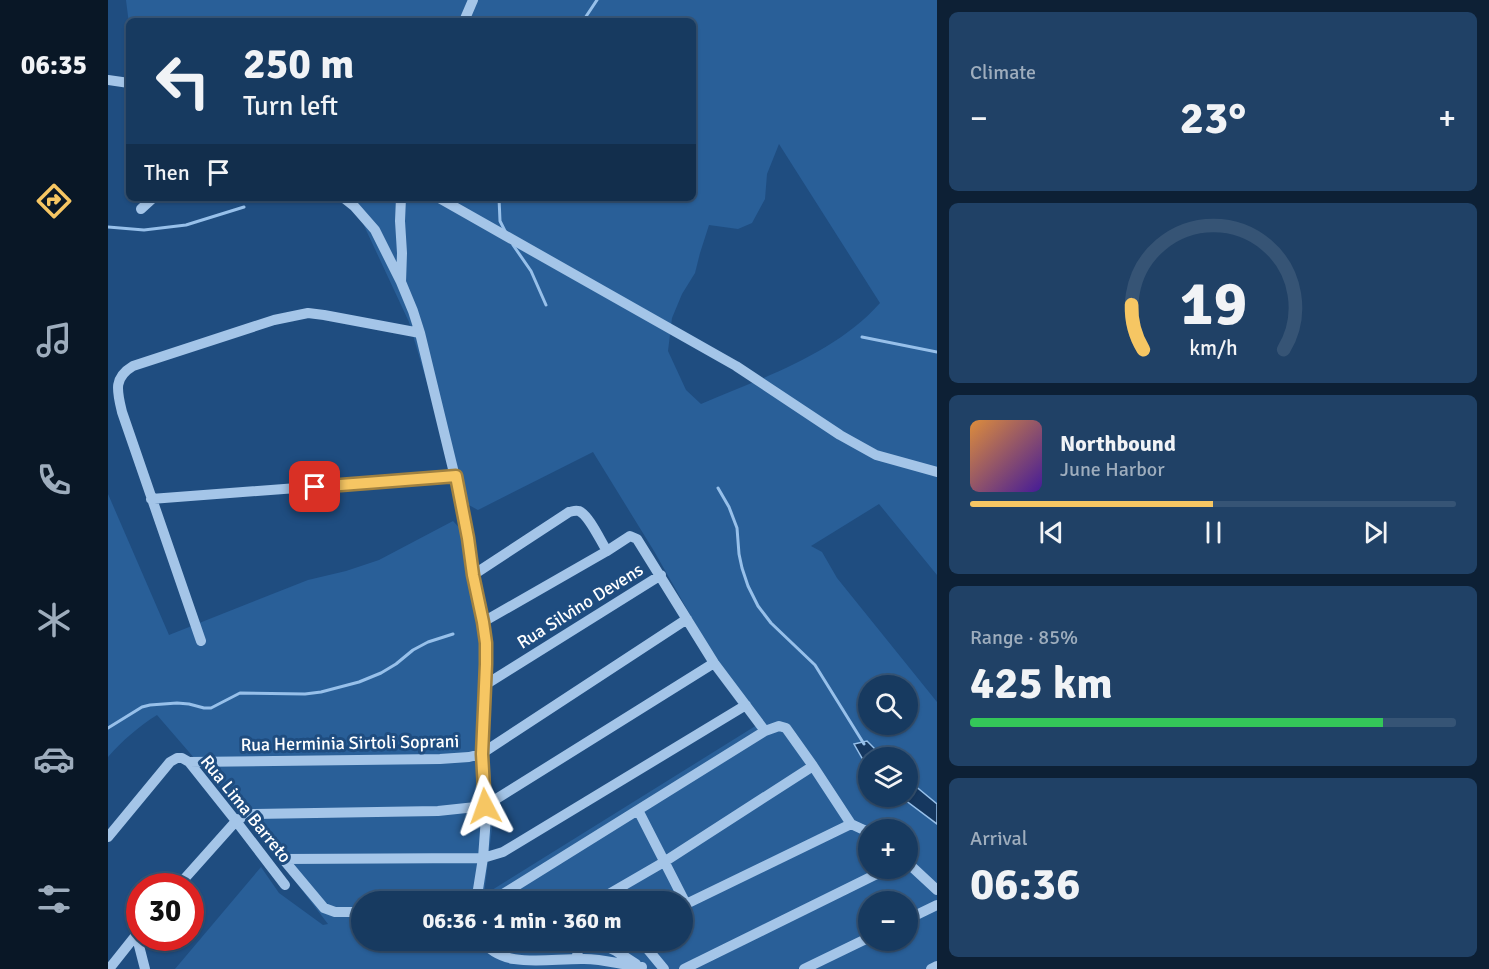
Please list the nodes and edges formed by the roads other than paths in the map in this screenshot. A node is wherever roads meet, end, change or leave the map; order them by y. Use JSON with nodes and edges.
{"nodes":[{"id":1,"x":473,"y":0,"type":"edge"},
{"id":2,"x":465,"y":18,"type":"edge"},
{"id":3,"x":108,"y":80,"type":"edge"},
{"id":4,"x":126,"y":83,"type":"edge"},
{"id":5,"x":150,"y":201,"type":"edge"},
{"id":6,"x":348,"y":201,"type":"edge"},
{"id":7,"x":401,"y":201,"type":"edge"},
{"id":8,"x":444,"y":201,"type":"edge"},
{"id":9,"x":141,"y":209,"type":"dead end"},
{"id":10,"x":401,"y":282,"type":"junction"},
{"id":11,"x":420,"y":333,"type":"junction"},
{"id":12,"x":937,"y":472,"type":"edge"},
{"id":13,"x":456,"y":476,"type":"junction"},
{"id":14,"x":151,"y":499,"type":"junction"},
{"id":15,"x":607,"y":551,"type":"junction"},
{"id":16,"x":473,"y":575,"type":"junction"},
{"id":17,"x":661,"y":575,"type":"junction"},
{"id":18,"x":687,"y":619,"type":"junction"},
{"id":19,"x":483,"y":622,"type":"junction"},
{"id":20,"x":201,"y":641,"type":"dead end"},
{"id":21,"x":714,"y":663,"type":"junction"},
{"id":22,"x":486,"y":685,"type":"junction"},
{"id":23,"x":746,"y":705,"type":"junction"},
{"id":24,"x":765,"y":731,"type":"junction"},
{"id":25,"x":482,"y":754,"type":"junction"},
{"id":26,"x":189,"y":762,"type":"junction"},
{"id":27,"x":813,"y":766,"type":"junction"},
{"id":28,"x":485,"y":806,"type":"junction"},
{"id":29,"x":638,"y":810,"type":"junction"},
{"id":30,"x":249,"y":814,"type":"junction"},
{"id":31,"x":236,"y":821,"type":"junction"},
{"id":32,"x":852,"y":824,"type":"junction"},
{"id":33,"x":858,"y":827,"type":"edge"},
{"id":34,"x":108,"y":837,"type":"edge"},
{"id":35,"x":483,"y":858,"type":"junction"},
{"id":36,"x":283,"y":859,"type":"junction"},
{"id":37,"x":664,"y":862,"type":"junction"},
{"id":38,"x":190,"y":873,"type":"edge"},
{"id":39,"x":918,"y":873,"type":"edge"},
{"id":40,"x":868,"y":879,"type":"edge"},
{"id":41,"x":285,"y":885,"type":"dead end"},
{"id":42,"x":478,"y":891,"type":"edge"},
{"id":43,"x":508,"y":891,"type":"edge"},
{"id":44,"x":614,"y":891,"type":"edge"},
{"id":45,"x":677,"y":891,"type":"edge"},
{"id":46,"x":937,"y":891,"type":"edge"},
{"id":47,"x":693,"y":901,"type":"edge"},
{"id":48,"x":937,"y":905,"type":"edge"},
{"id":49,"x":351,"y":912,"type":"edge"},
{"id":50,"x":918,"y":914,"type":"edge"},
{"id":51,"x":858,"y":944,"type":"edge"},
{"id":52,"x":126,"y":947,"type":"edge"},
{"id":53,"x":142,"y":951,"type":"edge"},
{"id":54,"x":486,"y":951,"type":"edge"},
{"id":55,"x":521,"y":951,"type":"edge"},
{"id":56,"x":578,"y":951,"type":"edge"},
{"id":57,"x":616,"y":951,"type":"edge"},
{"id":58,"x":649,"y":951,"type":"edge"},
{"id":59,"x":576,"y":959,"type":"junction"},
{"id":60,"x":828,"y":964,"type":"edge"},
{"id":61,"x":937,"y":966,"type":"edge"},
{"id":62,"x":524,"y":968,"type":"edge"},
{"id":63,"x":643,"y":968,"type":"edge"},
{"id":64,"x":109,"y":969,"type":"edge"},
{"id":65,"x":145,"y":969,"type":"edge"},
{"id":66,"x":664,"y":969,"type":"edge"},
{"id":67,"x":684,"y":969,"type":"edge"},
{"id":68,"x":804,"y":969,"type":"edge"},
{"id":69,"x":931,"y":969,"type":"edge"}],
"edges":[{"from":1,"to":2,"type":"street"},
{"from":3,"to":4,"type":"street"},
{"from":5,"to":9,"type":"street"},
{"from":6,"to":10,"type":"street"},
{"from":7,"to":10,"type":"street"},
{"from":8,"to":12,"type":"street"},
{"from":10,"to":11,"type":"street"},
{"from":11,"to":13,"type":"street"},
{"from":11,"to":14,"type":"street"},
{"from":13,"to":14,"type":"street"},
{"from":13,"to":16,"type":"street"},
{"from":14,"to":20,"type":"street"},
{"from":15,"to":16,"type":"street"},
{"from":15,"to":17,"type":"street"},
{"from":15,"to":19,"type":"street"},
{"from":16,"to":19,"type":"street"},
{"from":17,"to":18,"type":"street"},
{"from":17,"to":22,"type":"street","name":"Rua Silvino Devens"},
{"from":18,"to":21,"type":"street"},
{"from":18,"to":25,"type":"street","name":"Rua Herminia Sirtoli Soprani"},
{"from":19,"to":22,"type":"street"},
{"from":21,"to":23,"type":"street"},
{"from":21,"to":28,"type":"street"},
{"from":22,"to":25,"type":"street"},
{"from":23,"to":24,"type":"street"},
{"from":23,"to":35,"type":"street"},
{"from":24,"to":27,"type":"street"},
{"from":24,"to":29,"type":"street"},
{"from":25,"to":26,"type":"street","name":"Rua Herminia Sirtoli Soprani"},
{"from":25,"to":28,"type":"street"},
{"from":26,"to":31,"type":"street","name":"Rua Lima Barreto"},
{"from":26,"to":34,"type":"street","name":"Rua Lima Barreto"},
{"from":27,"to":32,"type":"street"},
{"from":27,"to":37,"type":"street"},
{"from":28,"to":30,"type":"street"},
{"from":28,"to":35,"type":"street"},
{"from":29,"to":37,"type":"street"},
{"from":29,"to":43,"type":"street"},
{"from":30,"to":31,"type":"street"},
{"from":30,"to":36,"type":"street","name":"Rua Lima Barreto"},
{"from":31,"to":38,"type":"street"},
{"from":31,"to":41,"type":"street","name":"Rua Lima Barreto"},
{"from":32,"to":33,"type":"street"},
{"from":32,"to":47,"type":"street"},
{"from":35,"to":36,"type":"street"},
{"from":35,"to":42,"type":"street"},
{"from":36,"to":49,"type":"street","name":"Rua Lima Barreto"},
{"from":37,"to":44,"type":"street"},
{"from":37,"to":45,"type":"street"},
{"from":39,"to":46,"type":"street"},
{"from":40,"to":67,"type":"street"},
{"from":48,"to":50,"type":"street"},
{"from":51,"to":60,"type":"street"},
{"from":52,"to":64,"type":"street"},
{"from":53,"to":65,"type":"street"},
{"from":54,"to":62,"type":"street"},
{"from":55,"to":62,"type":"street"},
{"from":56,"to":59,"type":"street"},
{"from":57,"to":63,"type":"street"},
{"from":58,"to":66,"type":"street"},
{"from":59,"to":62,"type":"street"},
{"from":59,"to":63,"type":"street"},
{"from":60,"to":68,"type":"street"},
{"from":61,"to":69,"type":"street"}]}
